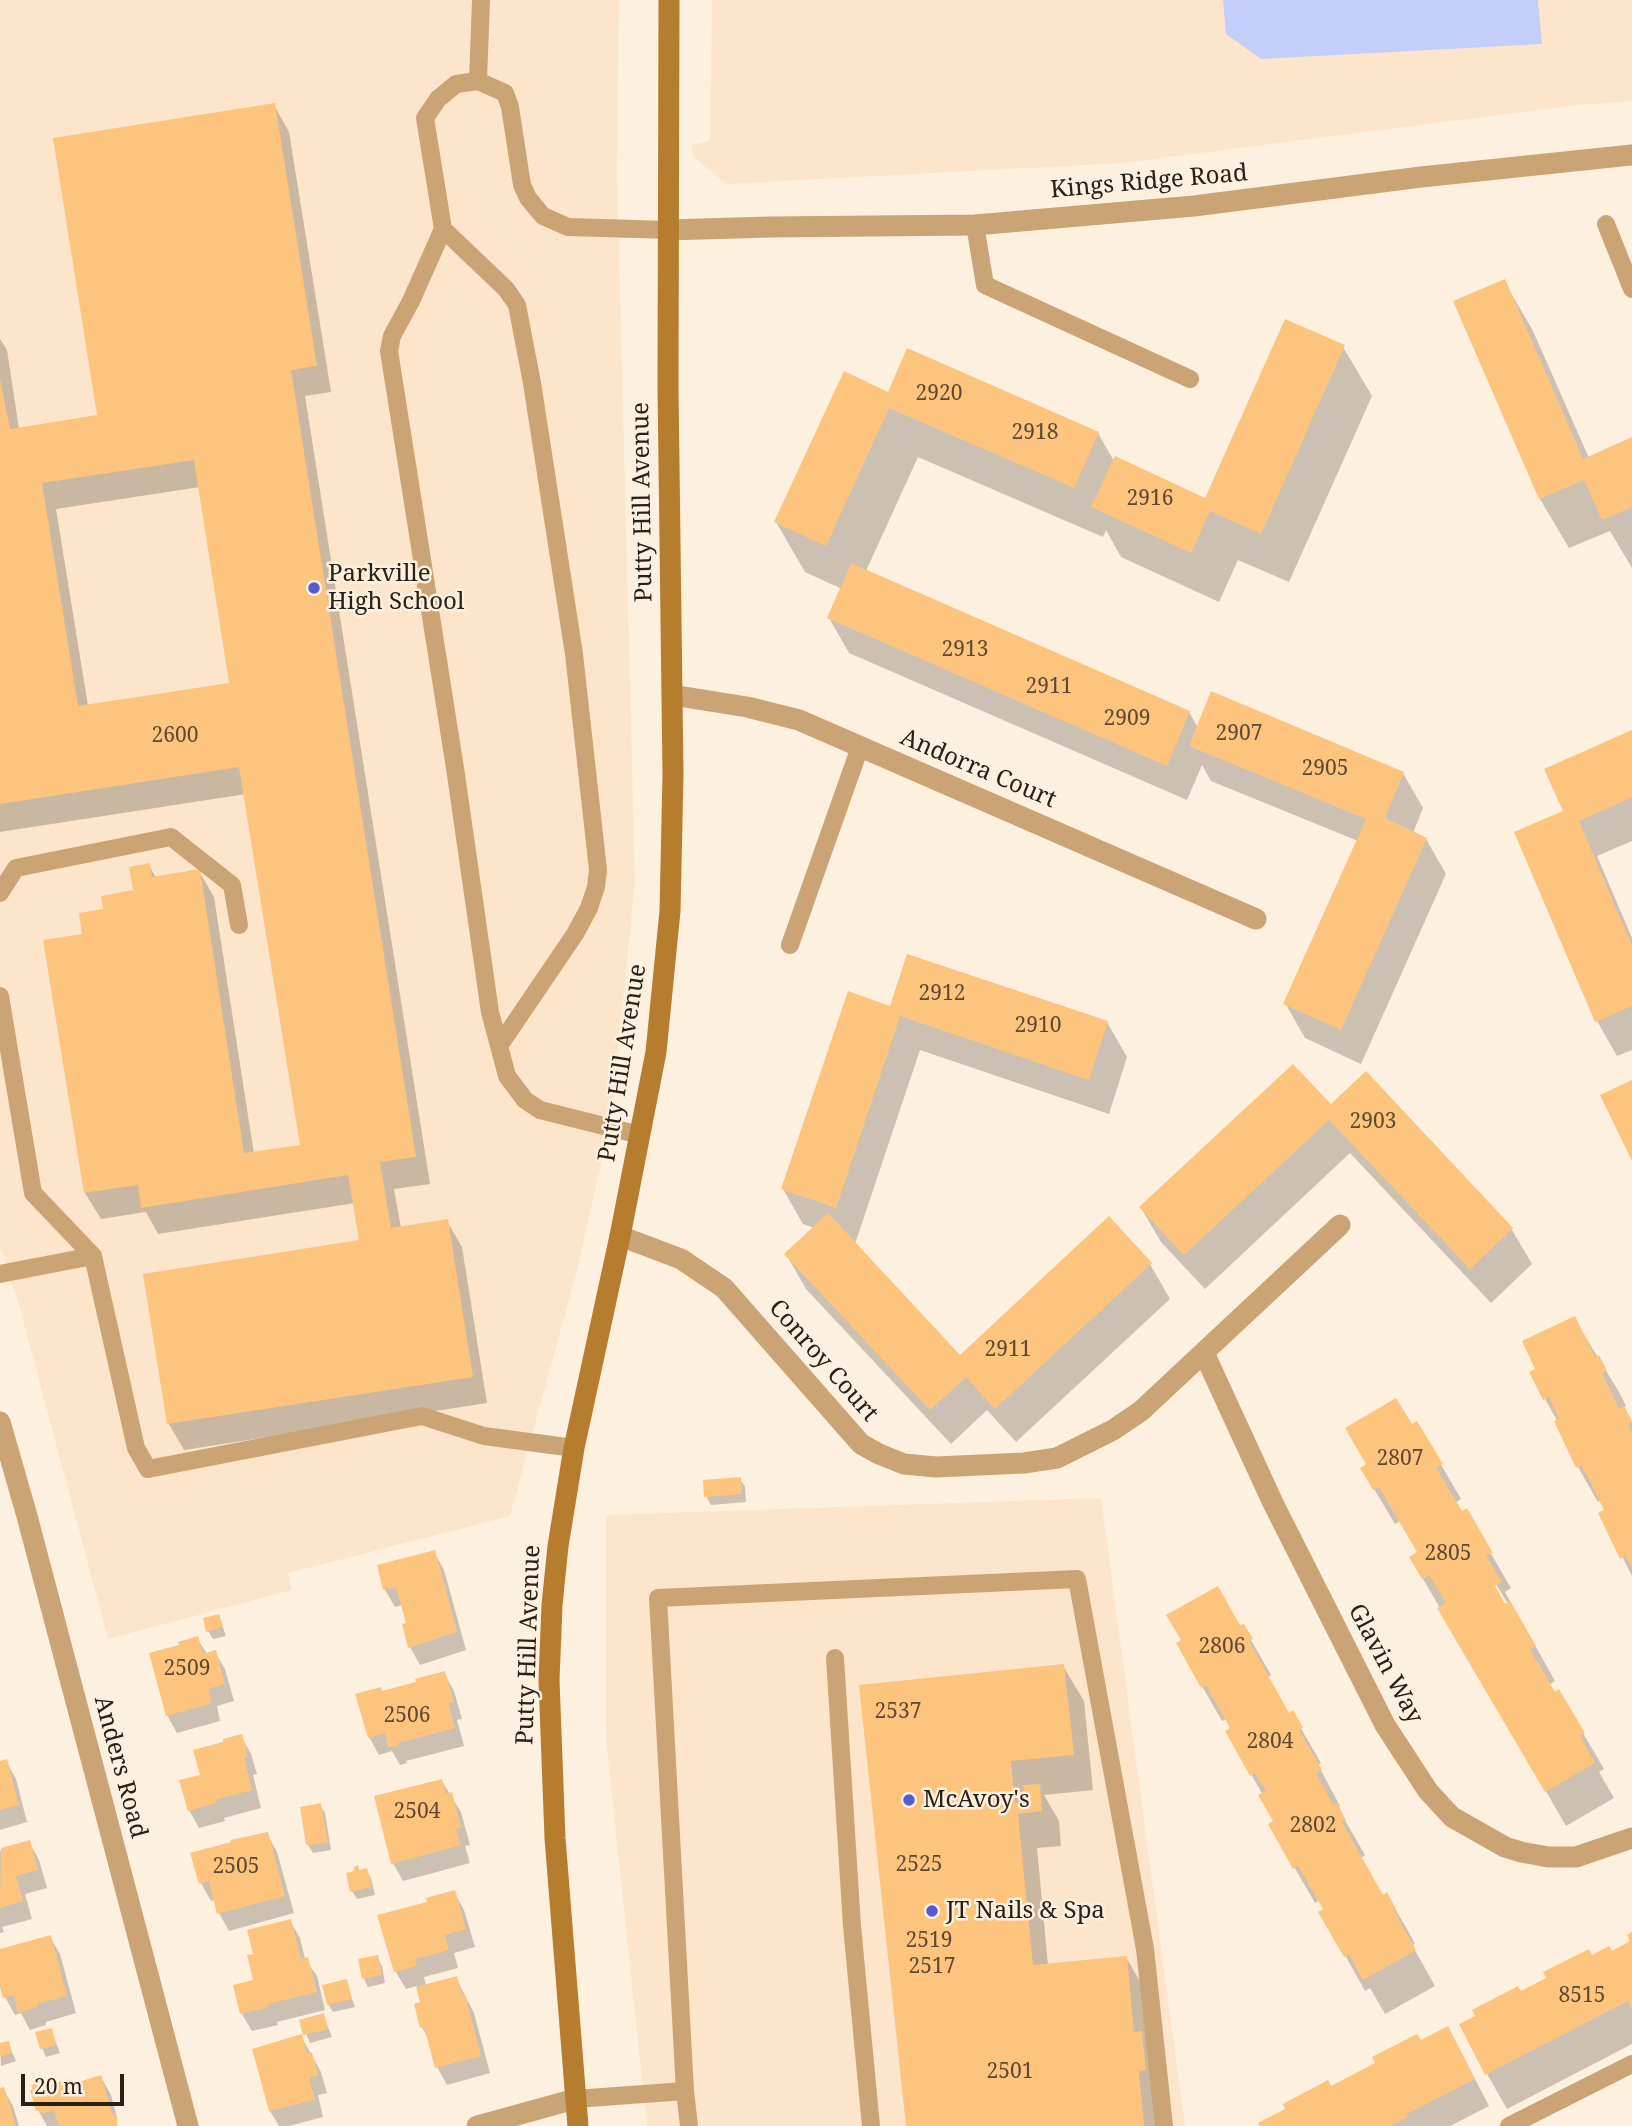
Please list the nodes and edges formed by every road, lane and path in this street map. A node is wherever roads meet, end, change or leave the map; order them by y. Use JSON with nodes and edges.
{"nodes":[{"id":1,"x":481,"y":0,"type":"edge"},
{"id":2,"x":669,"y":0,"type":"edge"},
{"id":3,"x":478,"y":81,"type":"junction"},
{"id":4,"x":1632,"y":155,"type":"edge"},
{"id":5,"x":1606,"y":224,"type":"dead end"},
{"id":6,"x":975,"y":225,"type":"junction"},
{"id":7,"x":443,"y":229,"type":"junction"},
{"id":8,"x":668,"y":230,"type":"junction"},
{"id":9,"x":1632,"y":289,"type":"edge"},
{"id":10,"x":1190,"y":379,"type":"dead end"},
{"id":11,"x":671,"y":695,"type":"junction"},
{"id":12,"x":860,"y":747,"type":"junction"},
{"id":13,"x":0,"y":893,"type":"edge"},
{"id":14,"x":1256,"y":919,"type":"dead end"},
{"id":15,"x":239,"y":925,"type":"dead end"},
{"id":16,"x":790,"y":945,"type":"dead end"},
{"id":17,"x":0,"y":996,"type":"edge"},
{"id":18,"x":499,"y":1046,"type":"junction"},
{"id":19,"x":640,"y":1135,"type":"junction"},
{"id":20,"x":1340,"y":1225,"type":"dead end"},
{"id":21,"x":620,"y":1237,"type":"junction"},
{"id":22,"x":93,"y":1256,"type":"junction"},
{"id":23,"x":0,"y":1274,"type":"edge"},
{"id":24,"x":1204,"y":1353,"type":"junction"},
{"id":25,"x":0,"y":1422,"type":"edge"},
{"id":26,"x":574,"y":1448,"type":"junction"},
{"id":27,"x":835,"y":1658,"type":"dead end"},
{"id":28,"x":1632,"y":1838,"type":"edge"},
{"id":29,"x":1632,"y":2064,"type":"edge"},
{"id":30,"x":685,"y":2091,"type":"junction"},
{"id":31,"x":575,"y":2099,"type":"junction"},
{"id":32,"x":188,"y":2126,"type":"edge"},
{"id":33,"x":477,"y":2126,"type":"edge"},
{"id":34,"x":578,"y":2126,"type":"edge"},
{"id":35,"x":689,"y":2126,"type":"edge"},
{"id":36,"x":871,"y":2126,"type":"edge"},
{"id":37,"x":1164,"y":2126,"type":"edge"},
{"id":38,"x":1509,"y":2126,"type":"edge"}],
"edges":[{"from":1,"to":3,"type":"lane"},
{"from":2,"to":8,"type":"main road","name":"Putty Hill Avenue"},
{"from":3,"to":7,"type":"lane"},
{"from":3,"to":8,"type":"lane"},
{"from":4,"to":6,"type":"street","name":"Kings Ridge Road"},
{"from":5,"to":9,"type":"lane"},
{"from":6,"to":8,"type":"street","name":"Kings Ridge Road"},
{"from":6,"to":10,"type":"lane"},
{"from":7,"to":18,"type":"lane"},
{"from":7,"to":18,"type":"lane"},
{"from":8,"to":11,"type":"main road","name":"Putty Hill Avenue"},
{"from":11,"to":12,"type":"street","name":"Andorra Court"},
{"from":11,"to":19,"type":"main road","name":"Putty Hill Avenue"},
{"from":12,"to":14,"type":"street","name":"Andorra Court"},
{"from":12,"to":16,"type":"lane"},
{"from":13,"to":15,"type":"lane"},
{"from":17,"to":22,"type":"lane"},
{"from":18,"to":19,"type":"lane"},
{"from":19,"to":21,"type":"main road","name":"Putty Hill Avenue"},
{"from":20,"to":24,"type":"street","name":"Conroy Court"},
{"from":21,"to":24,"type":"street","name":"Conroy Court"},
{"from":21,"to":26,"type":"main road","name":"Putty Hill Avenue"},
{"from":22,"to":23,"type":"lane"},
{"from":22,"to":26,"type":"lane"},
{"from":24,"to":28,"type":"street","name":"Glavin Way"},
{"from":25,"to":32,"type":"street","name":"Anders Road"},
{"from":26,"to":31,"type":"main road","name":"Putty Hill Avenue"},
{"from":27,"to":36,"type":"lane"},
{"from":29,"to":38,"type":"lane"},
{"from":30,"to":31,"type":"lane"},
{"from":30,"to":35,"type":"lane"},
{"from":30,"to":37,"type":"lane"},
{"from":31,"to":33,"type":"street"},
{"from":31,"to":34,"type":"main road","name":"Putty Hill Avenue"}]}
